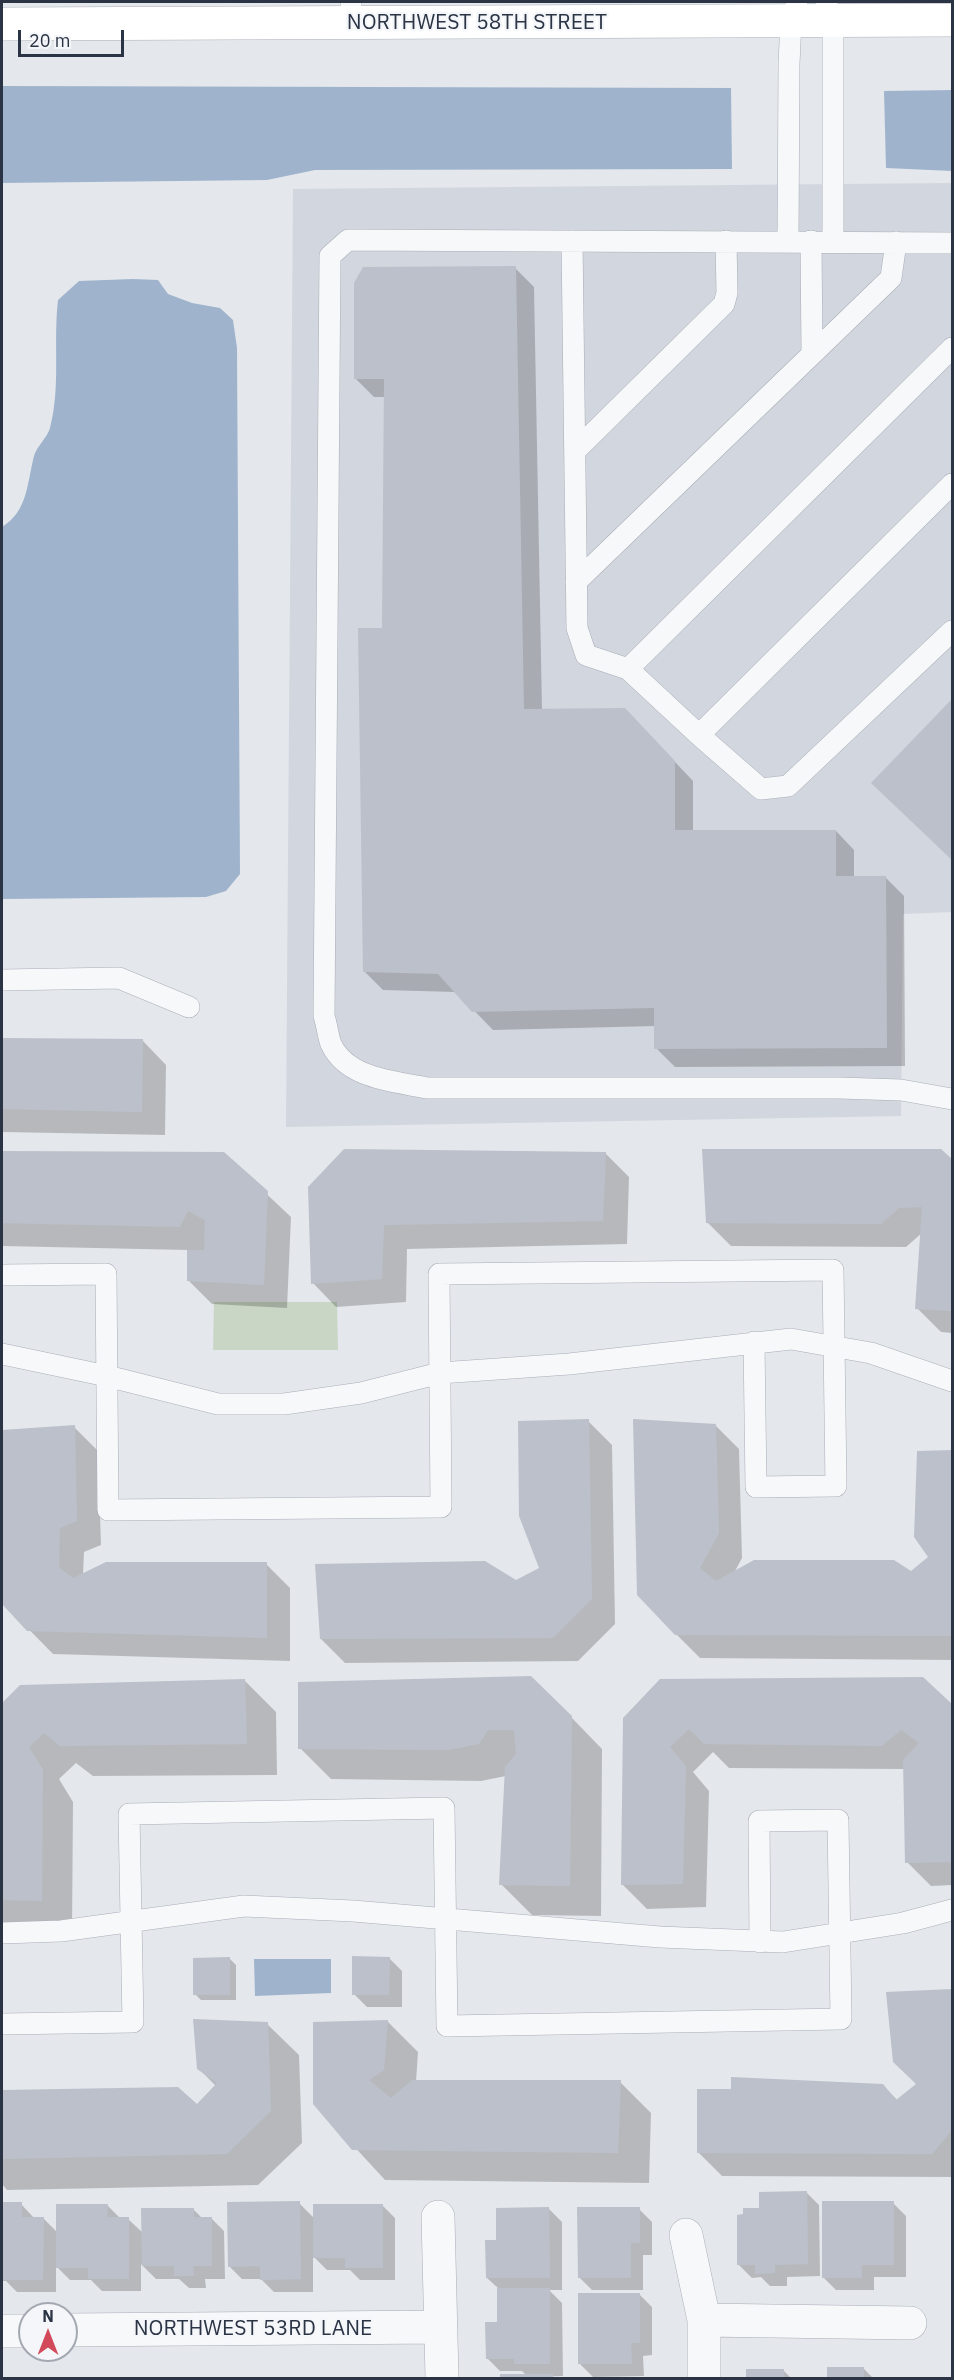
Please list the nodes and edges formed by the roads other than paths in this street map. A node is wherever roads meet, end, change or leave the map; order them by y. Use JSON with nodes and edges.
{"nodes":[{"id":1,"x":794,"y":11,"type":"edge"},
{"id":2,"x":829,"y":11,"type":"edge"},
{"id":3,"x":351,"y":13,"type":"edge"},
{"id":4,"x":952,"y":21,"type":"edge"},
{"id":5,"x":2,"y":24,"type":"edge"},
{"id":6,"x":572,"y":241,"type":"junction"},
{"id":7,"x":726,"y":241,"type":"junction"},
{"id":8,"x":788,"y":241,"type":"junction"},
{"id":9,"x":811,"y":241,"type":"junction"},
{"id":10,"x":833,"y":241,"type":"junction"},
{"id":11,"x":896,"y":242,"type":"junction"},
{"id":12,"x":952,"y":243,"type":"edge"},
{"id":13,"x":952,"y":348,"type":"edge"},
{"id":14,"x":812,"y":354,"type":"junction"},
{"id":15,"x":576,"y":450,"type":"junction"},
{"id":16,"x":952,"y":484,"type":"edge"},
{"id":17,"x":576,"y":582,"type":"junction"},
{"id":18,"x":952,"y":631,"type":"edge"},
{"id":19,"x":628,"y":669,"type":"junction"},
{"id":20,"x":699,"y":735,"type":"junction"},
{"id":21,"x":2,"y":980,"type":"edge"},
{"id":22,"x":189,"y":1006,"type":"dead end"},
{"id":23,"x":952,"y":1099,"type":"edge"},
{"id":24,"x":2,"y":1275,"type":"edge"},
{"id":25,"x":754,"y":1342,"type":"junction"},
{"id":26,"x":835,"y":1346,"type":"junction"},
{"id":27,"x":2,"y":1354,"type":"edge"},
{"id":28,"x":440,"y":1373,"type":"junction"},
{"id":29,"x":106,"y":1376,"type":"junction"},
{"id":30,"x":952,"y":1381,"type":"edge"},
{"id":31,"x":952,"y":1910,"type":"edge"},
{"id":32,"x":131,"y":1920,"type":"junction"},
{"id":33,"x":446,"y":1920,"type":"junction"},
{"id":34,"x":2,"y":1933,"type":"edge"},
{"id":35,"x":840,"y":1933,"type":"junction"},
{"id":36,"x":760,"y":1942,"type":"junction"},
{"id":37,"x":2,"y":2024,"type":"edge"},
{"id":38,"x":438,"y":2217,"type":"dead end"},
{"id":39,"x":686,"y":2235,"type":"dead end"},
{"id":40,"x":704,"y":2320,"type":"junction"},
{"id":41,"x":910,"y":2323,"type":"dead end"},
{"id":42,"x":439,"y":2328,"type":"junction"},
{"id":43,"x":78,"y":2330,"type":"edge"},
{"id":44,"x":2,"y":2331,"type":"edge"},
{"id":45,"x":18,"y":2331,"type":"edge"},
{"id":46,"x":442,"y":2379,"type":"edge"},
{"id":47,"x":704,"y":2379,"type":"edge"}],
"edges":[{"from":1,"to":2,"type":"street","name":"NORTHWEST 58TH STREET"},
{"from":1,"to":3,"type":"street","name":"NORTHWEST 58TH STREET"},
{"from":1,"to":8,"type":"lane"},
{"from":2,"to":4,"type":"street","name":"NORTHWEST 58TH STREET"},
{"from":2,"to":10,"type":"lane"},
{"from":3,"to":5,"type":"street","name":"NORTHWEST 58TH STREET"},
{"from":6,"to":7,"type":"lane"},
{"from":6,"to":15,"type":"lane"},
{"from":6,"to":23,"type":"lane"},
{"from":7,"to":8,"type":"lane"},
{"from":7,"to":15,"type":"lane"},
{"from":8,"to":9,"type":"lane"},
{"from":9,"to":10,"type":"lane"},
{"from":9,"to":14,"type":"lane"},
{"from":10,"to":11,"type":"lane"},
{"from":11,"to":12,"type":"lane"},
{"from":11,"to":14,"type":"lane"},
{"from":13,"to":19,"type":"lane"},
{"from":14,"to":17,"type":"lane"},
{"from":15,"to":17,"type":"lane"},
{"from":16,"to":20,"type":"lane"},
{"from":17,"to":19,"type":"lane"},
{"from":18,"to":20,"type":"lane"},
{"from":19,"to":20,"type":"lane"},
{"from":21,"to":22,"type":"lane"},
{"from":24,"to":29,"type":"lane"},
{"from":25,"to":26,"type":"lane"},
{"from":25,"to":26,"type":"lane"},
{"from":25,"to":28,"type":"lane"},
{"from":26,"to":28,"type":"lane"},
{"from":26,"to":30,"type":"lane"},
{"from":27,"to":29,"type":"lane"},
{"from":28,"to":29,"type":"lane"},
{"from":28,"to":29,"type":"lane"},
{"from":31,"to":35,"type":"lane"},
{"from":32,"to":33,"type":"lane"},
{"from":32,"to":33,"type":"lane"},
{"from":32,"to":34,"type":"lane"},
{"from":32,"to":37,"type":"lane"},
{"from":33,"to":35,"type":"lane"},
{"from":33,"to":36,"type":"lane"},
{"from":35,"to":36,"type":"lane"},
{"from":35,"to":36,"type":"lane"},
{"from":38,"to":42,"type":"street"},
{"from":39,"to":40,"type":"street"},
{"from":40,"to":41,"type":"street"},
{"from":40,"to":47,"type":"street"},
{"from":42,"to":43,"type":"street","name":"NORTHWEST 53RD LANE"},
{"from":42,"to":46,"type":"street"},
{"from":44,"to":45,"type":"street"}]}
